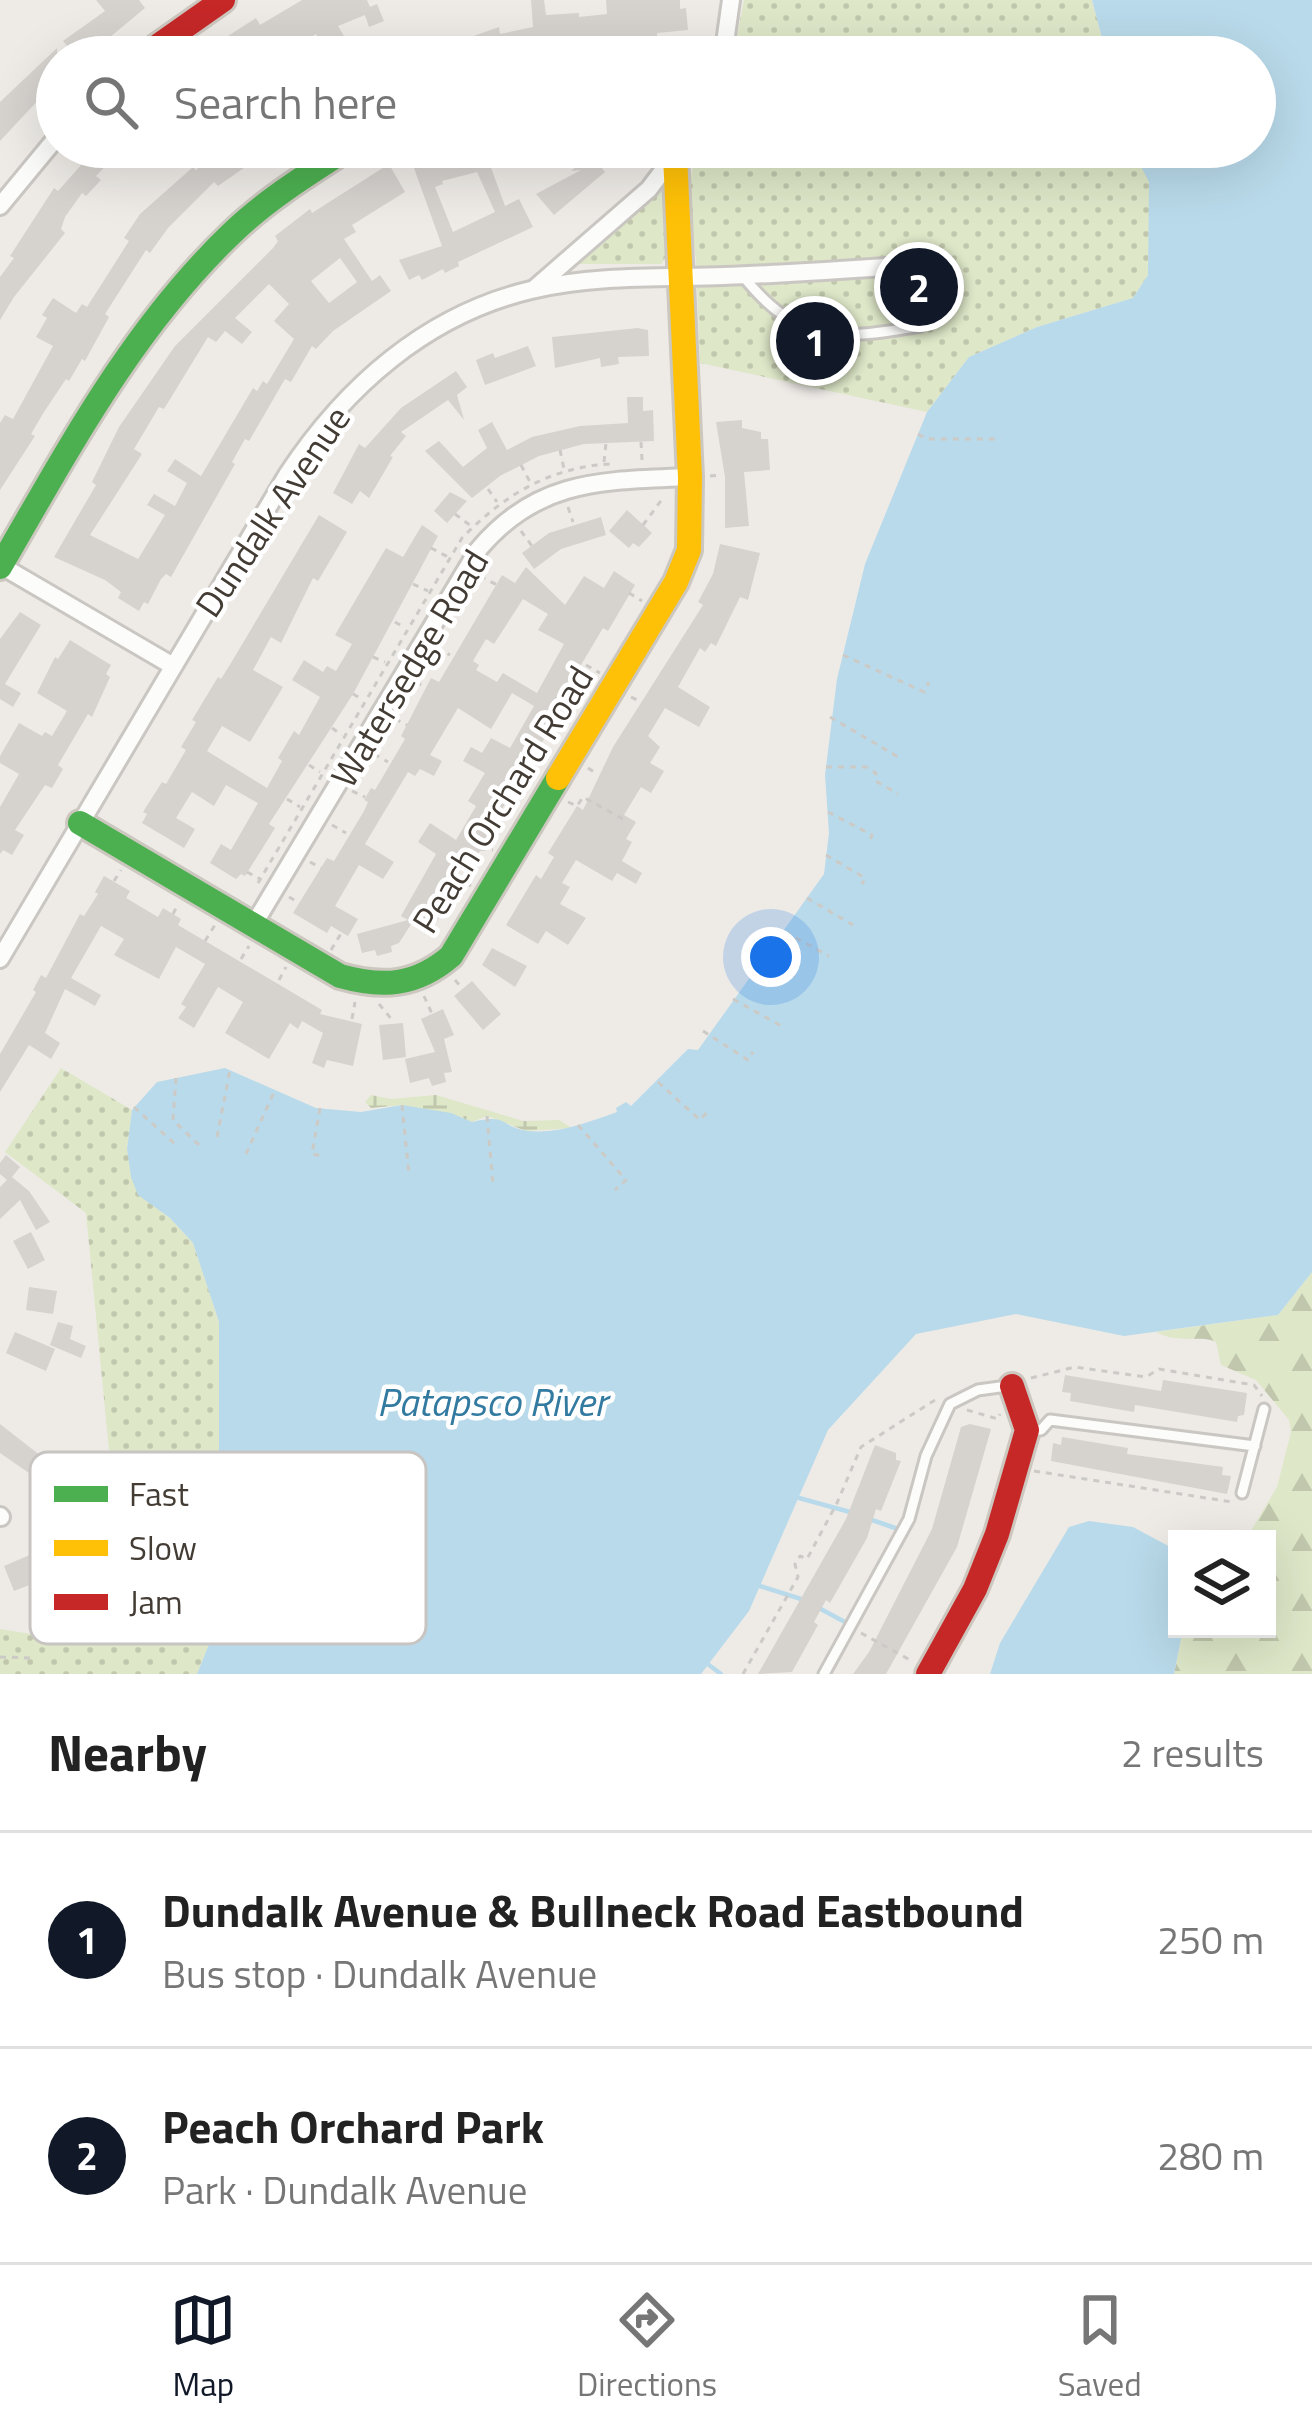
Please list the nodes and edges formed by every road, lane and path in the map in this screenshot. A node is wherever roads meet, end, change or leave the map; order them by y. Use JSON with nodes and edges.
{"nodes":[{"id":1,"x":224,"y":0,"type":"edge"},
{"id":2,"x":731,"y":0,"type":"edge"},
{"id":3,"x":172,"y":36,"type":"edge"},
{"id":4,"x":725,"y":36,"type":"edge"},
{"id":5,"x":36,"y":162,"type":"edge"},
{"id":6,"x":318,"y":168,"type":"edge"},
{"id":7,"x":664,"y":168,"type":"edge"},
{"id":8,"x":677,"y":168,"type":"edge"},
{"id":9,"x":0,"y":206,"type":"edge"},
{"id":10,"x":917,"y":265,"type":"joint"},
{"id":11,"x":742,"y":276,"type":"junction"},
{"id":12,"x":679,"y":278,"type":"junction"},
{"id":13,"x":534,"y":289,"type":"junction"},
{"id":14,"x":918,"y":434,"type":"dead end"},
{"id":15,"x":1001,"y":439,"type":"dead end"},
{"id":16,"x":641,"y":442,"type":"dead end"},
{"id":17,"x":606,"y":443,"type":"dead end"},
{"id":18,"x":560,"y":451,"type":"dead end"},
{"id":19,"x":643,"y":462,"type":"dead end"},
{"id":20,"x":603,"y":464,"type":"dead end"},
{"id":21,"x":521,"y":465,"type":"dead end"},
{"id":22,"x":564,"y":471,"type":"dead end"},
{"id":23,"x":676,"y":483,"type":"junction"},
{"id":24,"x":530,"y":484,"type":"dead end"},
{"id":25,"x":488,"y":489,"type":"dead end"},
{"id":26,"x":646,"y":496,"type":"dead end"},
{"id":27,"x":583,"y":501,"type":"dead end"},
{"id":28,"x":499,"y":503,"type":"dead end"},
{"id":29,"x":455,"y":514,"type":"dead end"},
{"id":30,"x":573,"y":522,"type":"dead end"},
{"id":31,"x":643,"y":525,"type":"dead end"},
{"id":32,"x":472,"y":527,"type":"dead end"},
{"id":33,"x":511,"y":536,"type":"dead end"},
{"id":34,"x":532,"y":545,"type":"dead end"},
{"id":35,"x":431,"y":548,"type":"dead end"},
{"id":36,"x":450,"y":558,"type":"dead end"},
{"id":37,"x":0,"y":566,"type":"edge"},
{"id":38,"x":483,"y":567,"type":"dead end"},
{"id":39,"x":413,"y":584,"type":"dead end"},
{"id":40,"x":496,"y":585,"type":"dead end"},
{"id":41,"x":429,"y":592,"type":"dead end"},
{"id":42,"x":629,"y":593,"type":"dead end"},
{"id":43,"x":643,"y":601,"type":"dead end"},
{"id":44,"x":395,"y":622,"type":"dead end"},
{"id":45,"x":407,"y":628,"type":"dead end"},
{"id":46,"x":442,"y":637,"type":"dead end"},
{"id":47,"x":451,"y":655,"type":"dead end"},
{"id":48,"x":843,"y":655,"type":"dead end"},
{"id":49,"x":373,"y":657,"type":"dead end"},
{"id":50,"x":608,"y":659,"type":"dead end"},
{"id":51,"x":387,"y":663,"type":"dead end"},
{"id":52,"x":586,"y":665,"type":"dead end"},
{"id":53,"x":172,"y":666,"type":"junction"},
{"id":54,"x":415,"y":681,"type":"dead end"},
{"id":55,"x":929,"y":682,"type":"dead end"},
{"id":56,"x":426,"y":688,"type":"dead end"},
{"id":57,"x":353,"y":694,"type":"dead end"},
{"id":58,"x":364,"y":700,"type":"dead end"},
{"id":59,"x":830,"y":716,"type":"dead end"},
{"id":60,"x":393,"y":718,"type":"dead end"},
{"id":61,"x":407,"y":725,"type":"dead end"},
{"id":62,"x":332,"y":728,"type":"dead end"},
{"id":63,"x":343,"y":736,"type":"dead end"},
{"id":64,"x":537,"y":751,"type":"dead end"},
{"id":65,"x":899,"y":758,"type":"dead end"},
{"id":66,"x":388,"y":762,"type":"dead end"},
{"id":67,"x":366,"y":764,"type":"dead end"},
{"id":68,"x":309,"y":765,"type":"dead end"},
{"id":69,"x":826,"y":767,"type":"dead end"},
{"id":70,"x":322,"y":773,"type":"dead end"},
{"id":71,"x":547,"y":782,"type":"junction"},
{"id":72,"x":351,"y":790,"type":"dead end"},
{"id":73,"x":898,"y":794,"type":"dead end"},
{"id":74,"x":365,"y":797,"type":"dead end"},
{"id":75,"x":287,"y":799,"type":"dead end"},
{"id":76,"x":302,"y":808,"type":"dead end"},
{"id":77,"x":828,"y":812,"type":"dead end"},
{"id":78,"x":622,"y":819,"type":"dead end"},
{"id":79,"x":80,"y":823,"type":"junction"},
{"id":80,"x":330,"y":824,"type":"dead end"},
{"id":81,"x":346,"y":833,"type":"dead end"},
{"id":82,"x":269,"y":838,"type":"dead end"},
{"id":83,"x":869,"y":842,"type":"dead end"},
{"id":84,"x":280,"y":844,"type":"dead end"},
{"id":85,"x":480,"y":849,"type":"dead end"},
{"id":86,"x":494,"y":851,"type":"dead end"},
{"id":87,"x":826,"y":855,"type":"dead end"},
{"id":88,"x":308,"y":861,"type":"dead end"},
{"id":89,"x":122,"y":868,"type":"dead end"},
{"id":90,"x":321,"y":868,"type":"dead end"},
{"id":91,"x":248,"y":872,"type":"dead end"},
{"id":92,"x":478,"y":878,"type":"dead end"},
{"id":93,"x":260,"y":879,"type":"dead end"},
{"id":94,"x":459,"y":879,"type":"dead end"},
{"id":95,"x":114,"y":881,"type":"dead end"},
{"id":96,"x":862,"y":884,"type":"dead end"},
{"id":97,"x":807,"y":898,"type":"dead end"},
{"id":98,"x":179,"y":902,"type":"dead end"},
{"id":99,"x":299,"y":903,"type":"dead end"},
{"id":100,"x":172,"y":914,"type":"dead end"},
{"id":101,"x":216,"y":924,"type":"dead end"},
{"id":102,"x":853,"y":926,"type":"dead end"},
{"id":103,"x":342,"y":932,"type":"dead end"},
{"id":104,"x":784,"y":932,"type":"dead end"},
{"id":105,"x":257,"y":934,"type":"junction"},
{"id":106,"x":206,"y":941,"type":"dead end"},
{"id":107,"x":829,"y":956,"type":"dead end"},
{"id":108,"x":0,"y":958,"type":"edge"},
{"id":109,"x":341,"y":958,"type":"dead end"},
{"id":110,"x":242,"y":959,"type":"dead end"},
{"id":111,"x":762,"y":959,"type":"dead end"},
{"id":112,"x":287,"y":966,"type":"dead end"},
{"id":113,"x":795,"y":976,"type":"dead end"},
{"id":114,"x":278,"y":980,"type":"dead end"},
{"id":115,"x":424,"y":995,"type":"dead end"},
{"id":116,"x":733,"y":999,"type":"dead end"},
{"id":117,"x":356,"y":1000,"type":"dead end"},
{"id":118,"x":378,"y":1003,"type":"dead end"},
{"id":119,"x":432,"y":1014,"type":"dead end"},
{"id":120,"x":352,"y":1019,"type":"dead end"},
{"id":121,"x":393,"y":1022,"type":"dead end"},
{"id":122,"x":785,"y":1028,"type":"dead end"},
{"id":123,"x":703,"y":1031,"type":"dead end"},
{"id":124,"x":753,"y":1052,"type":"dead end"},
{"id":125,"x":230,"y":1070,"type":"dead end"},
{"id":126,"x":176,"y":1078,"type":"dead end"},
{"id":127,"x":658,"y":1082,"type":"dead end"},
{"id":128,"x":275,"y":1090,"type":"dead end"},
{"id":129,"x":402,"y":1105,"type":"dead end"},
{"id":130,"x":134,"y":1107,"type":"dead end"},
{"id":131,"x":320,"y":1108,"type":"dead end"},
{"id":132,"x":710,"y":1109,"type":"dead end"},
{"id":133,"x":487,"y":1116,"type":"dead end"},
{"id":134,"x":578,"y":1126,"type":"dead end"},
{"id":135,"x":217,"y":1137,"type":"dead end"},
{"id":136,"x":175,"y":1144,"type":"dead end"},
{"id":137,"x":199,"y":1144,"type":"dead end"},
{"id":138,"x":246,"y":1154,"type":"dead end"},
{"id":139,"x":324,"y":1156,"type":"dead end"},
{"id":140,"x":409,"y":1175,"type":"dead end"},
{"id":141,"x":494,"y":1184,"type":"dead end"},
{"id":142,"x":614,"y":1190,"type":"dead end"},
{"id":143,"x":1012,"y":1385,"type":"junction"},
{"id":144,"x":950,"y":1404,"type":"junction"},
{"id":145,"x":1264,"y":1409,"type":"joint"},
{"id":146,"x":1027,"y":1430,"type":"junction"},
{"id":147,"x":1255,"y":1446,"type":"junction"},
{"id":148,"x":1015,"y":1468,"type":"junction"},
{"id":149,"x":1242,"y":1493,"type":"joint"},
{"id":150,"x":849,"y":1627,"type":"junction"},
{"id":151,"x":0,"y":1658,"type":"edge"},
{"id":152,"x":33,"y":1658,"type":"dead end"},
{"id":153,"x":928,"y":1672,"type":"edge"},
{"id":154,"x":743,"y":1674,"type":"edge"},
{"id":155,"x":824,"y":1674,"type":"edge"}],
"edges":[{"from":1,"to":3,"type":"street"},
{"from":2,"to":4,"type":"street"},
{"from":5,"to":9,"type":"street"},
{"from":6,"to":37,"type":"street"},
{"from":7,"to":13,"type":"street"},
{"from":8,"to":12,"type":"street","name":"Peach Orchard Road"},
{"from":10,"to":11,"type":"street","name":"Dundalk Avenue"},
{"from":10,"to":11,"type":"lane"},
{"from":11,"to":12,"type":"street","name":"Dundalk Avenue"},
{"from":12,"to":13,"type":"street","name":"Dundalk Avenue"},
{"from":12,"to":23,"type":"street","name":"Peach Orchard Road"},
{"from":13,"to":53,"type":"street","name":"Dundalk Avenue"},
{"from":14,"to":15,"type":"path"},
{"from":16,"to":19,"type":"path"},
{"from":17,"to":20,"type":"path"},
{"from":18,"to":22,"type":"path"},
{"from":21,"to":24,"type":"path"},
{"from":23,"to":26,"type":"path"},
{"from":23,"to":31,"type":"path"},
{"from":23,"to":71,"type":"street","name":"Peach Orchard Road"},
{"from":23,"to":105,"type":"street","name":"Watersedge Road"},
{"from":25,"to":28,"type":"path"},
{"from":27,"to":30,"type":"path"},
{"from":29,"to":32,"type":"path"},
{"from":33,"to":34,"type":"path"},
{"from":35,"to":36,"type":"path"},
{"from":37,"to":53,"type":"street"},
{"from":38,"to":40,"type":"path"},
{"from":39,"to":41,"type":"path"},
{"from":42,"to":43,"type":"path"},
{"from":44,"to":45,"type":"path"},
{"from":46,"to":47,"type":"path"},
{"from":48,"to":55,"type":"path"},
{"from":49,"to":51,"type":"path"},
{"from":50,"to":52,"type":"path"},
{"from":53,"to":79,"type":"street","name":"Dundalk Avenue"},
{"from":54,"to":56,"type":"path"},
{"from":57,"to":58,"type":"path"},
{"from":59,"to":65,"type":"path"},
{"from":60,"to":61,"type":"path"},
{"from":62,"to":63,"type":"path"},
{"from":64,"to":71,"type":"path"},
{"from":66,"to":67,"type":"path"},
{"from":68,"to":70,"type":"path"},
{"from":69,"to":73,"type":"path"},
{"from":71,"to":78,"type":"path"},
{"from":71,"to":105,"type":"street","name":"Peach Orchard Road"},
{"from":72,"to":74,"type":"path"},
{"from":75,"to":76,"type":"path"},
{"from":77,"to":83,"type":"path"},
{"from":79,"to":105,"type":"street","name":"Peach Orchard Road"},
{"from":79,"to":108,"type":"street","name":"Dundalk Avenue"},
{"from":80,"to":81,"type":"path"},
{"from":82,"to":84,"type":"path"},
{"from":85,"to":86,"type":"path"},
{"from":87,"to":96,"type":"path"},
{"from":88,"to":90,"type":"path"},
{"from":89,"to":95,"type":"path"},
{"from":91,"to":93,"type":"path"},
{"from":92,"to":94,"type":"path"},
{"from":97,"to":102,"type":"path"},
{"from":98,"to":100,"type":"path"},
{"from":99,"to":105,"type":"path"},
{"from":101,"to":106,"type":"path"},
{"from":103,"to":109,"type":"path"},
{"from":104,"to":107,"type":"path"},
{"from":105,"to":110,"type":"path"},
{"from":111,"to":113,"type":"path"},
{"from":112,"to":114,"type":"path"},
{"from":115,"to":119,"type":"path"},
{"from":116,"to":122,"type":"path"},
{"from":117,"to":120,"type":"path"},
{"from":118,"to":121,"type":"path"},
{"from":123,"to":124,"type":"path"},
{"from":125,"to":135,"type":"path"},
{"from":126,"to":137,"type":"path"},
{"from":127,"to":132,"type":"path"},
{"from":128,"to":138,"type":"path"},
{"from":129,"to":140,"type":"path"},
{"from":130,"to":136,"type":"path"},
{"from":131,"to":139,"type":"path"},
{"from":133,"to":141,"type":"path"},
{"from":134,"to":142,"type":"path"},
{"from":143,"to":144,"type":"lane"},
{"from":143,"to":144,"type":"path"},
{"from":143,"to":145,"type":"path"},
{"from":143,"to":146,"type":"street"},
{"from":144,"to":150,"type":"lane"},
{"from":144,"to":154,"type":"path"},
{"from":145,"to":147,"type":"lane"},
{"from":146,"to":147,"type":"lane"},
{"from":146,"to":148,"type":"street"},
{"from":147,"to":149,"type":"lane"},
{"from":148,"to":149,"type":"path"},
{"from":148,"to":153,"type":"street"},
{"from":150,"to":153,"type":"path"},
{"from":150,"to":155,"type":"lane"},
{"from":151,"to":152,"type":"path"}]}
